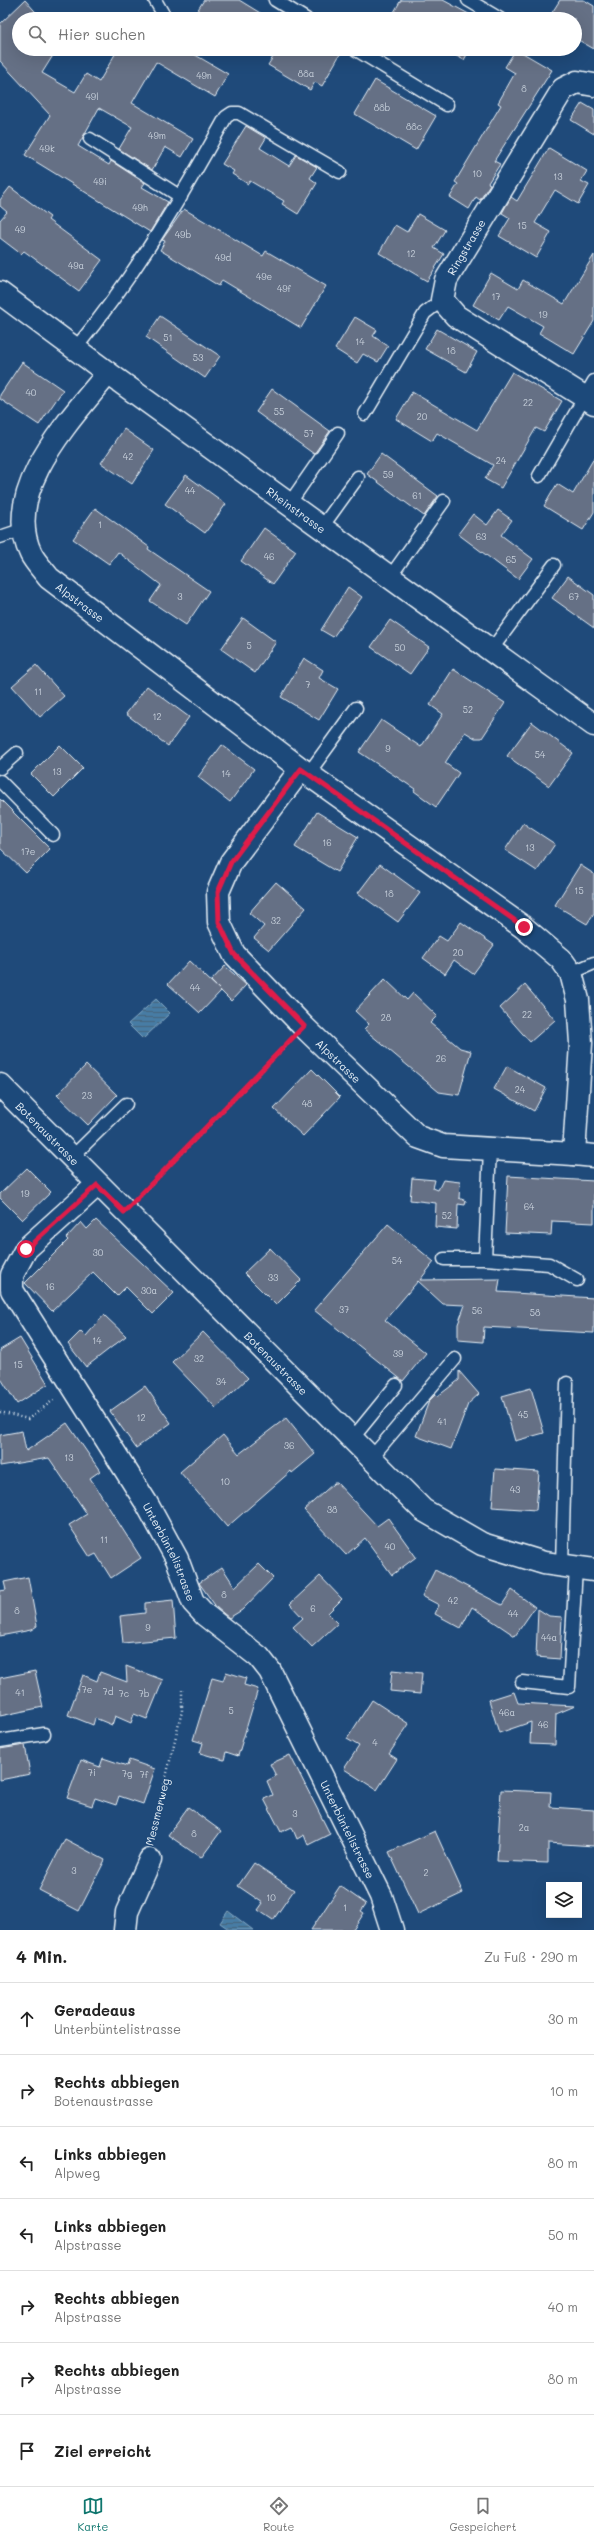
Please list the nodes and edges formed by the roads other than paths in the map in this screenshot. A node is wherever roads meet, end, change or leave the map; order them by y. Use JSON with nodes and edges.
{"nodes":[{"id":1,"x":155,"y":0,"type":"edge"},
{"id":2,"x":275,"y":0,"type":"edge"},
{"id":3,"x":468,"y":0,"type":"edge"},
{"id":4,"x":162,"y":12,"type":"edge"},
{"id":5,"x":295,"y":12,"type":"edge"},
{"id":6,"x":488,"y":12,"type":"edge"},
{"id":7,"x":368,"y":56,"type":"edge"},
{"id":8,"x":594,"y":85,"type":"edge"},
{"id":9,"x":448,"y":105,"type":"dead end"},
{"id":10,"x":90,"y":139,"type":"dead end"},
{"id":11,"x":340,"y":172,"type":"dead end"},
{"id":12,"x":181,"y":197,"type":"junction"},
{"id":13,"x":0,"y":292,"type":"edge"},
{"id":14,"x":442,"y":300,"type":"junction"},
{"id":15,"x":75,"y":349,"type":"junction"},
{"id":16,"x":108,"y":373,"type":"junction"},
{"id":17,"x":591,"y":394,"type":"edge"},
{"id":18,"x":365,"y":414,"type":"dead end"},
{"id":19,"x":338,"y":433,"type":"dead end"},
{"id":20,"x":539,"y":476,"type":"dead end"},
{"id":21,"x":358,"y":477,"type":"dead end"},
{"id":22,"x":444,"y":501,"type":"dead end"},
{"id":23,"x":289,"y":504,"type":"junction"},
{"id":24,"x":322,"y":528,"type":"junction"},
{"id":25,"x":24,"y":529,"type":"junction"},
{"id":26,"x":0,"y":537,"type":"edge"},
{"id":27,"x":554,"y":565,"type":"dead end"},
{"id":28,"x":390,"y":577,"type":"junction"},
{"id":29,"x":492,"y":649,"type":"junction"},
{"id":30,"x":356,"y":708,"type":"dead end"},
{"id":31,"x":591,"y":718,"type":"edge"},
{"id":32,"x":17,"y":753,"type":"dead end"},
{"id":33,"x":0,"y":768,"type":"edge"},
{"id":34,"x":304,"y":771,"type":"junction"},
{"id":35,"x":0,"y":781,"type":"edge"},
{"id":36,"x":53,"y":835,"type":"dead end"},
{"id":37,"x":594,"y":963,"type":"edge"},
{"id":38,"x":571,"y":973,"type":"junction"},
{"id":39,"x":0,"y":1086,"type":"edge"},
{"id":40,"x":126,"y":1104,"type":"dead end"},
{"id":41,"x":490,"y":1149,"type":"junction"},
{"id":42,"x":584,"y":1155,"type":"edge"},
{"id":43,"x":71,"y":1158,"type":"junction"},
{"id":44,"x":97,"y":1185,"type":"junction"},
{"id":45,"x":444,"y":1259,"type":"dead end"},
{"id":46,"x":485,"y":1259,"type":"junction"},
{"id":47,"x":577,"y":1280,"type":"dead end"},
{"id":48,"x":455,"y":1359,"type":"dead end"},
{"id":49,"x":567,"y":1383,"type":"dead end"},
{"id":50,"x":396,"y":1385,"type":"dead end"},
{"id":51,"x":352,"y":1439,"type":"junction"},
{"id":52,"x":371,"y":1458,"type":"junction"},
{"id":53,"x":577,"y":1568,"type":"edge"},
{"id":54,"x":522,"y":1682,"type":"dead end"},
{"id":55,"x":44,"y":1734,"type":"dead end"},
{"id":56,"x":0,"y":1741,"type":"edge"},
{"id":57,"x":150,"y":1860,"type":"road end"},
{"id":58,"x":125,"y":1930,"type":"edge"},
{"id":59,"x":392,"y":1930,"type":"edge"}],
"edges":[{"from":1,"to":4,"type":"lane"},
{"from":2,"to":5,"type":"lane"},
{"from":3,"to":6,"type":"lane"},
{"from":7,"to":9,"type":"lane"},
{"from":8,"to":14,"type":"street","name":"Ringstrasse"},
{"from":10,"to":12,"type":"lane"},
{"from":11,"to":12,"type":"lane"},
{"from":12,"to":15,"type":"lane"},
{"from":13,"to":15,"type":"street","name":"Rheinstrasse"},
{"from":14,"to":17,"type":"street"},
{"from":14,"to":18,"type":"lane"},
{"from":15,"to":16,"type":"street","name":"Rheinstrasse"},
{"from":16,"to":23,"type":"street","name":"Rheinstrasse"},
{"from":16,"to":25,"type":"street","name":"Alpstrasse"},
{"from":17,"to":20,"type":"lane"},
{"from":19,"to":23,"type":"lane"},
{"from":21,"to":24,"type":"lane"},
{"from":22,"to":28,"type":"lane"},
{"from":23,"to":24,"type":"street","name":"Rheinstrasse"},
{"from":24,"to":28,"type":"street","name":"Rheinstrasse"},
{"from":25,"to":26,"type":"lane"},
{"from":25,"to":34,"type":"street","name":"Alpstrasse"},
{"from":27,"to":29,"type":"lane"},
{"from":28,"to":29,"type":"street","name":"Rheinstrasse"},
{"from":29,"to":31,"type":"street","name":"Rheinstrasse"},
{"from":30,"to":34,"type":"lane"},
{"from":32,"to":33,"type":"lane"},
{"from":34,"to":38,"type":"street","name":"Alpstrasse"},
{"from":34,"to":41,"type":"street","name":"Alpstrasse"},
{"from":35,"to":36,"type":"lane"},
{"from":37,"to":38,"type":"lane"},
{"from":38,"to":42,"type":"street","name":"Alpstrasse"},
{"from":39,"to":43,"type":"street","name":"Botenaustrasse"},
{"from":40,"to":43,"type":"lane"},
{"from":41,"to":42,"type":"street","name":"Alpstrasse"},
{"from":41,"to":46,"type":"lane"},
{"from":43,"to":44,"type":"street","name":"Botenaustrasse"},
{"from":44,"to":51,"type":"street","name":"Botenaustrasse"},
{"from":44,"to":59,"type":"street","name":"Unterbüntelistrasse"},
{"from":45,"to":46,"type":"lane"},
{"from":46,"to":47,"type":"lane"},
{"from":48,"to":52,"type":"lane"},
{"from":49,"to":53,"type":"lane"},
{"from":50,"to":51,"type":"lane"},
{"from":51,"to":52,"type":"street","name":"Botenaustrasse"},
{"from":52,"to":53,"type":"street","name":"Botenaustrasse"},
{"from":53,"to":54,"type":"lane"},
{"from":55,"to":56,"type":"lane"},
{"from":57,"to":58,"type":"street","name":"Messmerweg"}]}
